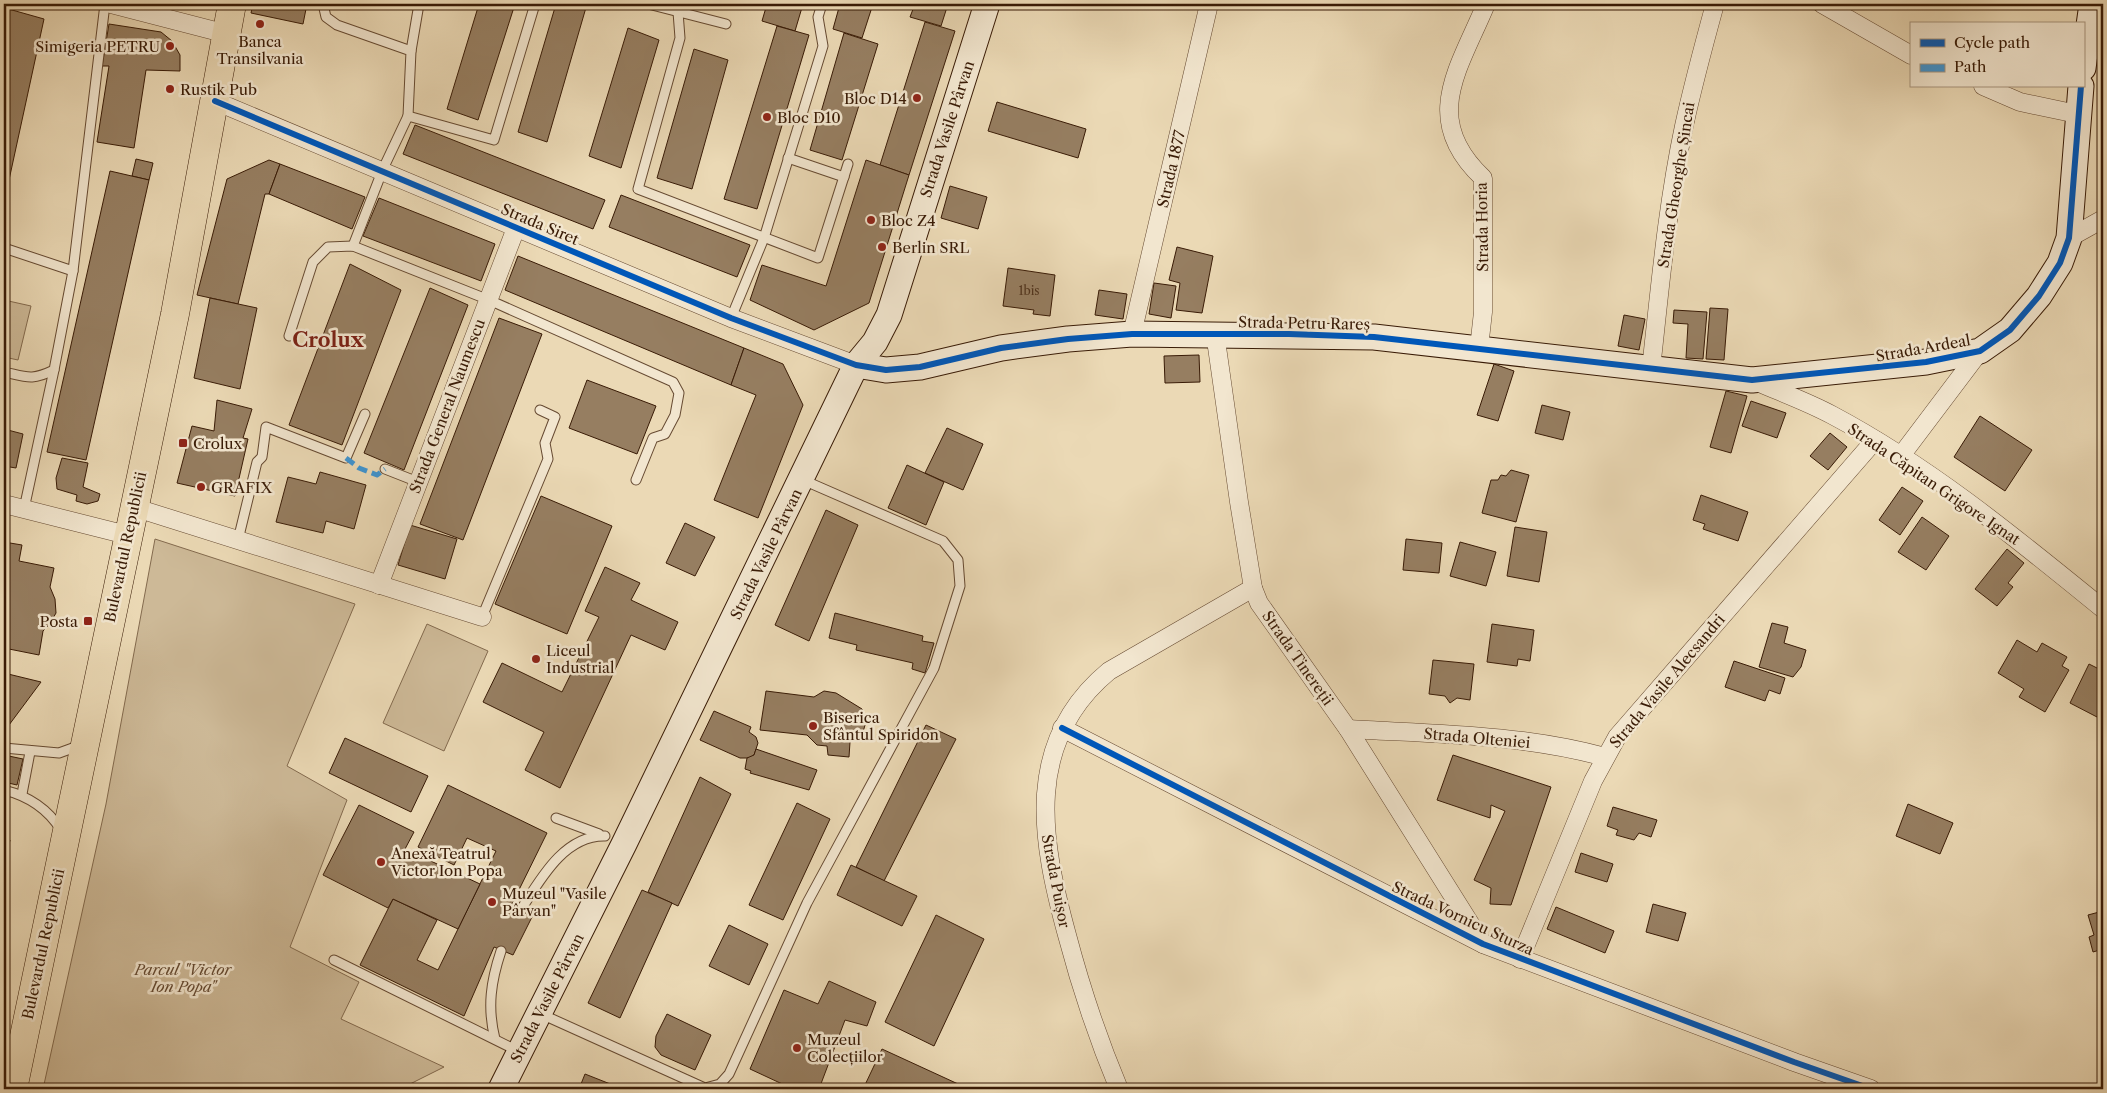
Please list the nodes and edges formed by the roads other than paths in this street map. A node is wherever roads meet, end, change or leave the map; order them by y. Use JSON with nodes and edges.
{"nodes":[{"id":1,"x":105,"y":4,"type":"edge"},
{"id":2,"x":111,"y":4,"type":"edge"},
{"id":3,"x":232,"y":4,"type":"edge"},
{"id":4,"x":323,"y":4,"type":"edge"},
{"id":5,"x":419,"y":4,"type":"edge"},
{"id":6,"x":535,"y":4,"type":"edge"},
{"id":7,"x":648,"y":4,"type":"edge"},
{"id":8,"x":822,"y":4,"type":"edge"},
{"id":9,"x":988,"y":4,"type":"edge"},
{"id":10,"x":1210,"y":4,"type":"edge"},
{"id":11,"x":1486,"y":4,"type":"edge"},
{"id":12,"x":1715,"y":4,"type":"edge"},
{"id":13,"x":1822,"y":4,"type":"edge"},
{"id":14,"x":2092,"y":4,"type":"edge"},
{"id":15,"x":680,"y":8,"type":"edge"},
{"id":16,"x":726,"y":24,"type":"dead end"},
{"id":17,"x":227,"y":34,"type":"junction"},
{"id":18,"x":411,"y":50,"type":"junction"},
{"id":19,"x":1910,"y":55,"type":"edge"},
{"id":20,"x":2084,"y":61,"type":"edge"},
{"id":21,"x":1988,"y":88,"type":"edge"},
{"id":22,"x":2081,"y":88,"type":"edge"},
{"id":23,"x":215,"y":101,"type":"junction"},
{"id":24,"x":2077,"y":114,"type":"junction"},
{"id":25,"x":408,"y":116,"type":"junction"},
{"id":26,"x":788,"y":158,"type":"junction"},
{"id":27,"x":848,"y":164,"type":"dead end"},
{"id":28,"x":383,"y":170,"type":"junction"},
{"id":29,"x":844,"y":177,"type":"junction"},
{"id":30,"x":2103,"y":219,"type":"edge"},
{"id":31,"x":516,"y":228,"type":"junction"},
{"id":32,"x":764,"y":238,"type":"junction"},
{"id":33,"x":2069,"y":238,"type":"junction"},
{"id":34,"x":353,"y":246,"type":"junction"},
{"id":35,"x":4,"y":248,"type":"edge"},
{"id":36,"x":73,"y":270,"type":"junction"},
{"id":37,"x":489,"y":300,"type":"junction"},
{"id":38,"x":732,"y":318,"type":"junction"},
{"id":39,"x":1216,"y":333,"type":"junction"},
{"id":40,"x":1132,"y":334,"type":"junction"},
{"id":41,"x":289,"y":336,"type":"dead end"},
{"id":42,"x":1479,"y":348,"type":"junction"},
{"id":43,"x":1980,"y":350,"type":"junction"},
{"id":44,"x":856,"y":365,"type":"junction"},
{"id":45,"x":1651,"y":368,"type":"junction"},
{"id":46,"x":54,"y":370,"type":"junction"},
{"id":47,"x":4,"y":372,"type":"edge"},
{"id":48,"x":1752,"y":380,"type":"junction"},
{"id":49,"x":540,"y":410,"type":"dead end"},
{"id":50,"x":365,"y":414,"type":"dead end"},
{"id":51,"x":1875,"y":440,"type":"junction"},
{"id":52,"x":1900,"y":457,"type":"junction"},
{"id":53,"x":385,"y":469,"type":"dead end"},
{"id":54,"x":636,"y":480,"type":"dead end"},
{"id":55,"x":803,"y":480,"type":"junction"},
{"id":56,"x":418,"y":482,"type":"junction"},
{"id":57,"x":4,"y":504,"type":"edge"},
{"id":58,"x":133,"y":507,"type":"junction"},
{"id":59,"x":24,"y":509,"type":"junction"},
{"id":60,"x":127,"y":535,"type":"junction"},
{"id":61,"x":238,"y":540,"type":"junction"},
{"id":62,"x":379,"y":585,"type":"junction"},
{"id":63,"x":1254,"y":588,"type":"junction"},
{"id":64,"x":2103,"y":609,"type":"edge"},
{"id":65,"x":482,"y":617,"type":"joint"},
{"id":66,"x":1062,"y":728,"type":"junction"},
{"id":67,"x":1348,"y":729,"type":"junction"},
{"id":68,"x":86,"y":743,"type":"junction"},
{"id":69,"x":4,"y":748,"type":"edge"},
{"id":70,"x":30,"y":752,"type":"junction"},
{"id":71,"x":1605,"y":757,"type":"junction"},
{"id":72,"x":7,"y":788,"type":"edge"},
{"id":73,"x":22,"y":794,"type":"junction"},
{"id":74,"x":556,"y":818,"type":"dead end"},
{"id":75,"x":65,"y":837,"type":"junction"},
{"id":76,"x":615,"y":840,"type":"junction"},
{"id":77,"x":522,"y":908,"type":"dead end"},
{"id":78,"x":1483,"y":944,"type":"junction"},
{"id":79,"x":501,"y":951,"type":"dead end"},
{"id":80,"x":1520,"y":959,"type":"junction"},
{"id":81,"x":334,"y":960,"type":"dead end"},
{"id":82,"x":540,"y":1014,"type":"junction"},
{"id":83,"x":495,"y":1039,"type":"junction"},
{"id":84,"x":520,"y":1052,"type":"junction"},
{"id":85,"x":13,"y":1089,"type":"edge"},
{"id":86,"x":501,"y":1089,"type":"edge"},
{"id":87,"x":1119,"y":1089,"type":"edge"},
{"id":88,"x":1871,"y":1089,"type":"edge"}],
"edges":[{"from":1,"to":36,"type":"lane"},
{"from":2,"to":17,"type":"street"},
{"from":3,"to":17,"type":"main road","name":"Bulevardul Republicii"},
{"from":4,"to":18,"type":"lane"},
{"from":5,"to":18,"type":"lane"},
{"from":6,"to":25,"type":"lane"},
{"from":7,"to":15,"type":"lane"},
{"from":8,"to":26,"type":"lane"},
{"from":9,"to":44,"type":"street","name":"Strada Vasile Pârvan"},
{"from":10,"to":40,"type":"street","name":"Strada 1877"},
{"from":11,"to":42,"type":"street","name":"Strada Horia"},
{"from":12,"to":45,"type":"street","name":"Strada Gheorghe Șincai"},
{"from":13,"to":19,"type":"street"},
{"from":14,"to":20,"type":"street"},
{"from":15,"to":16,"type":"lane"},
{"from":15,"to":32,"type":"lane"},
{"from":17,"to":23,"type":"main road","name":"Bulevardul Republicii"},
{"from":18,"to":25,"type":"lane"},
{"from":21,"to":24,"type":"street"},
{"from":22,"to":24,"type":"street","name":"Strada Ardeal"},
{"from":23,"to":28,"type":"street","name":"Strada Siret"},
{"from":23,"to":58,"type":"main road","name":"Bulevardul Republicii"},
{"from":24,"to":33,"type":"street","name":"Strada Ardeal"},
{"from":25,"to":28,"type":"lane"},
{"from":26,"to":29,"type":"lane"},
{"from":26,"to":32,"type":"lane"},
{"from":27,"to":29,"type":"lane"},
{"from":28,"to":31,"type":"street","name":"Strada Siret"},
{"from":28,"to":34,"type":"lane"},
{"from":29,"to":32,"type":"lane"},
{"from":30,"to":33,"type":"street"},
{"from":31,"to":37,"type":"street","name":"Strada General Naumescu"},
{"from":31,"to":38,"type":"street","name":"Strada Siret"},
{"from":32,"to":38,"type":"lane"},
{"from":33,"to":43,"type":"street","name":"Strada Ardeal"},
{"from":34,"to":37,"type":"lane"},
{"from":34,"to":41,"type":"lane"},
{"from":35,"to":36,"type":"lane"},
{"from":36,"to":46,"type":"lane"},
{"from":37,"to":54,"type":"lane"},
{"from":37,"to":56,"type":"street","name":"Strada General Naumescu"},
{"from":38,"to":44,"type":"street","name":"Strada Siret"},
{"from":39,"to":40,"type":"street","name":"Strada Petru Rareș"},
{"from":39,"to":42,"type":"street","name":"Strada Petru Rareș"},
{"from":39,"to":63,"type":"street","name":"Strada Tinereții"},
{"from":40,"to":44,"type":"street","name":"Strada Petru Rareș"},
{"from":42,"to":45,"type":"street","name":"Strada Petru Rareș"},
{"from":43,"to":48,"type":"street","name":"Strada Ardeal"},
{"from":43,"to":52,"type":"street"},
{"from":44,"to":55,"type":"street","name":"Strada Vasile Pârvan"},
{"from":45,"to":48,"type":"street","name":"Strada Petru Rareș"},
{"from":46,"to":47,"type":"lane"},
{"from":46,"to":59,"type":"lane"},
{"from":48,"to":51,"type":"street","name":"Strada Căpitan Grigore Ignat"},
{"from":49,"to":65,"type":"lane"},
{"from":50,"to":61,"type":"lane"},
{"from":51,"to":52,"type":"street","name":"Strada Căpitan Grigore Ignat"},
{"from":51,"to":71,"type":"street","name":"Strada Vasile Alecsandri"},
{"from":52,"to":64,"type":"street","name":"Strada Căpitan Grigore Ignat"},
{"from":53,"to":56,"type":"lane"},
{"from":55,"to":76,"type":"street","name":"Strada Vasile Pârvan"},
{"from":55,"to":82,"type":"lane"},
{"from":56,"to":62,"type":"street","name":"Strada General Naumescu"},
{"from":57,"to":59,"type":"street"},
{"from":58,"to":60,"type":"main road","name":"Bulevardul Republicii"},
{"from":58,"to":61,"type":"street"},
{"from":59,"to":60,"type":"street"},
{"from":60,"to":68,"type":"main road","name":"Bulevardul Republicii"},
{"from":61,"to":62,"type":"street"},
{"from":62,"to":65,"type":"street"},
{"from":63,"to":66,"type":"street","name":"Strada Puișor"},
{"from":63,"to":67,"type":"street","name":"Strada Tinereții"},
{"from":66,"to":78,"type":"street","name":"Strada Vornicu Sturza"},
{"from":66,"to":87,"type":"street","name":"Strada Puișor"},
{"from":67,"to":71,"type":"street","name":"Strada Olteniei"},
{"from":67,"to":78,"type":"street","name":"Strada Tinereții"},
{"from":68,"to":70,"type":"lane"},
{"from":68,"to":75,"type":"main road","name":"Bulevardul Republicii"},
{"from":69,"to":70,"type":"lane"},
{"from":70,"to":73,"type":"lane"},
{"from":71,"to":80,"type":"street","name":"Strada Vasile Alecsandri"},
{"from":72,"to":73,"type":"lane"},
{"from":73,"to":75,"type":"lane"},
{"from":74,"to":76,"type":"lane"},
{"from":75,"to":85,"type":"main road","name":"Bulevardul Republicii"},
{"from":76,"to":77,"type":"lane"},
{"from":76,"to":82,"type":"street","name":"Strada Vasile Pârvan"},
{"from":78,"to":80,"type":"street","name":"Strada Vornicu Sturza"},
{"from":79,"to":83,"type":"lane"},
{"from":80,"to":88,"type":"street","name":"Strada Vornicu Sturza"},
{"from":81,"to":83,"type":"lane"},
{"from":82,"to":84,"type":"street","name":"Strada Vasile Pârvan"},
{"from":83,"to":84,"type":"lane"},
{"from":84,"to":86,"type":"street","name":"Strada Vasile Pârvan"}]}
